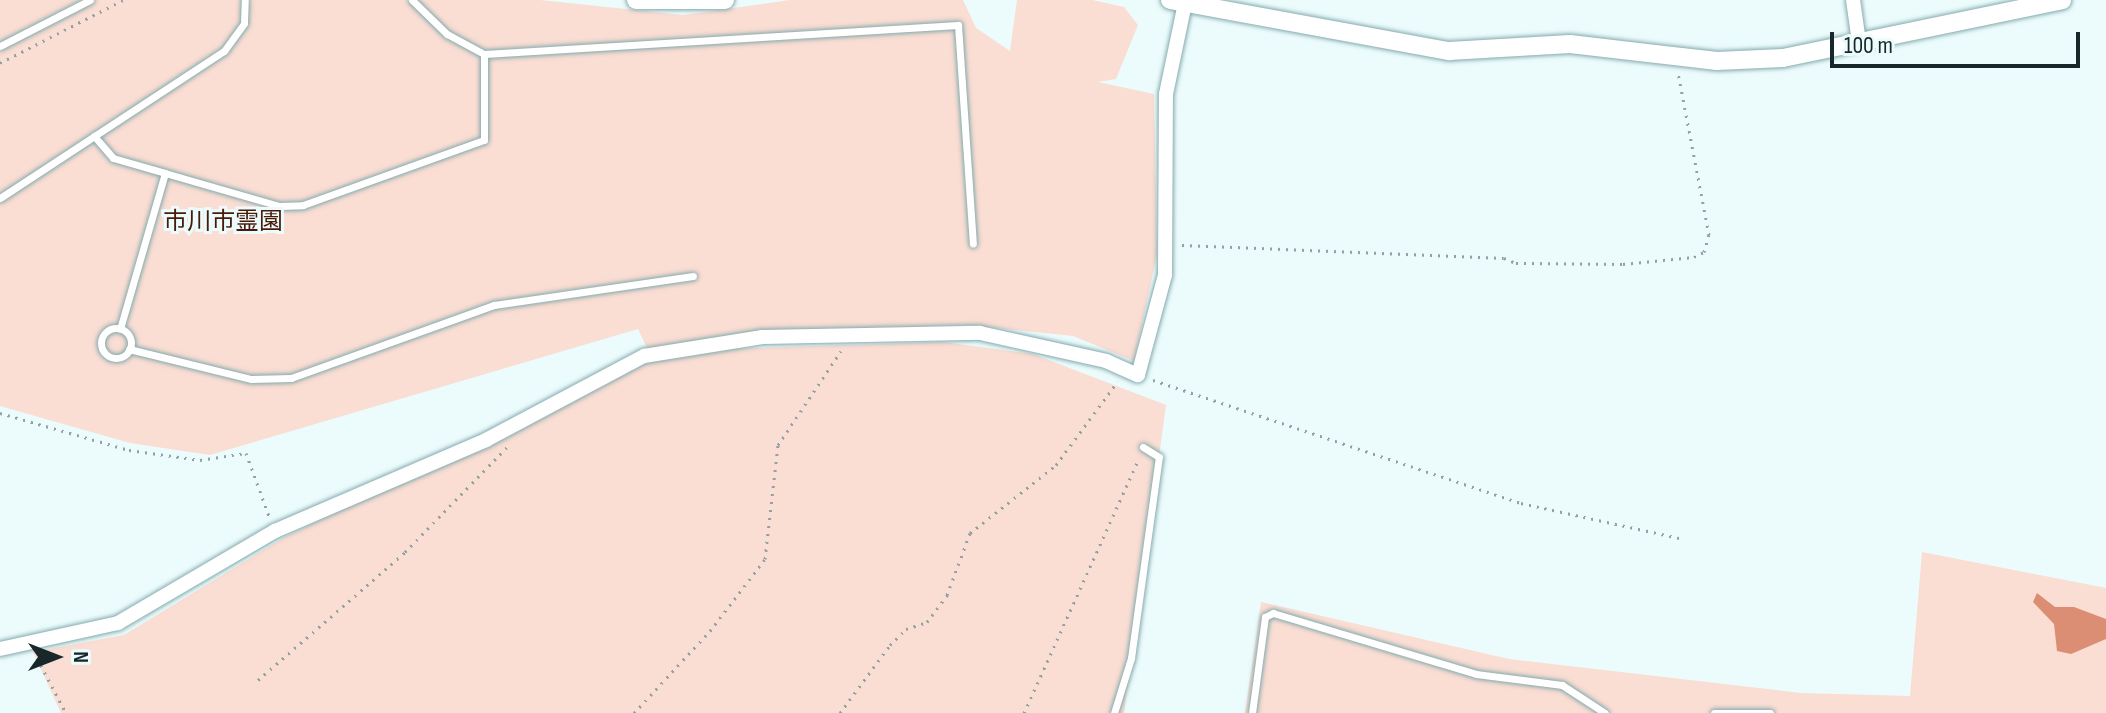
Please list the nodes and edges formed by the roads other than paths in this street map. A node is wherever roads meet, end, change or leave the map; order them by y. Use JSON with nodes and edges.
{"nodes":[{"id":1,"x":90,"y":0,"type":"edge"},
{"id":2,"x":245,"y":0,"type":"edge"},
{"id":3,"x":412,"y":0,"type":"edge"},
{"id":4,"x":636,"y":0,"type":"edge"},
{"id":5,"x":725,"y":0,"type":"edge"},
{"id":6,"x":1853,"y":0,"type":"edge"},
{"id":7,"x":2062,"y":0,"type":"edge"},
{"id":8,"x":1178,"y":1,"type":"edge"},
{"id":9,"x":1859,"y":42,"type":"junction"},
{"id":10,"x":0,"y":46,"type":"edge"},
{"id":11,"x":484,"y":54,"type":"junction"},
{"id":12,"x":94,"y":136,"type":"junction"},
{"id":13,"x":165,"y":173,"type":"junction"},
{"id":14,"x":0,"y":198,"type":"edge"},
{"id":15,"x":973,"y":243,"type":"dead end"},
{"id":16,"x":693,"y":276,"type":"dead end"},
{"id":17,"x":120,"y":329,"type":"junction"},
{"id":18,"x":129,"y":349,"type":"junction"},
{"id":19,"x":1143,"y":447,"type":"road end"},
{"id":20,"x":0,"y":649,"type":"edge"},
{"id":21,"x":1114,"y":713,"type":"edge"},
{"id":22,"x":1252,"y":713,"type":"edge"},
{"id":23,"x":1605,"y":713,"type":"edge"},
{"id":24,"x":1714,"y":713,"type":"edge"},
{"id":25,"x":1770,"y":713,"type":"edge"}],
"edges":[{"from":1,"to":10,"type":"lane"},
{"from":2,"to":12,"type":"lane"},
{"from":3,"to":11,"type":"lane"},
{"from":4,"to":5,"type":"street"},
{"from":6,"to":9,"type":"street"},
{"from":7,"to":9,"type":"street"},
{"from":8,"to":9,"type":"street"},
{"from":8,"to":20,"type":"street"},
{"from":11,"to":13,"type":"lane"},
{"from":11,"to":15,"type":"lane"},
{"from":12,"to":13,"type":"lane"},
{"from":12,"to":14,"type":"lane"},
{"from":13,"to":17,"type":"lane"},
{"from":16,"to":18,"type":"lane"},
{"from":17,"to":18,"type":"lane"},
{"from":17,"to":18,"type":"lane"},
{"from":19,"to":21,"type":"lane"},
{"from":22,"to":23,"type":"lane"},
{"from":24,"to":25,"type":"lane"}]}
